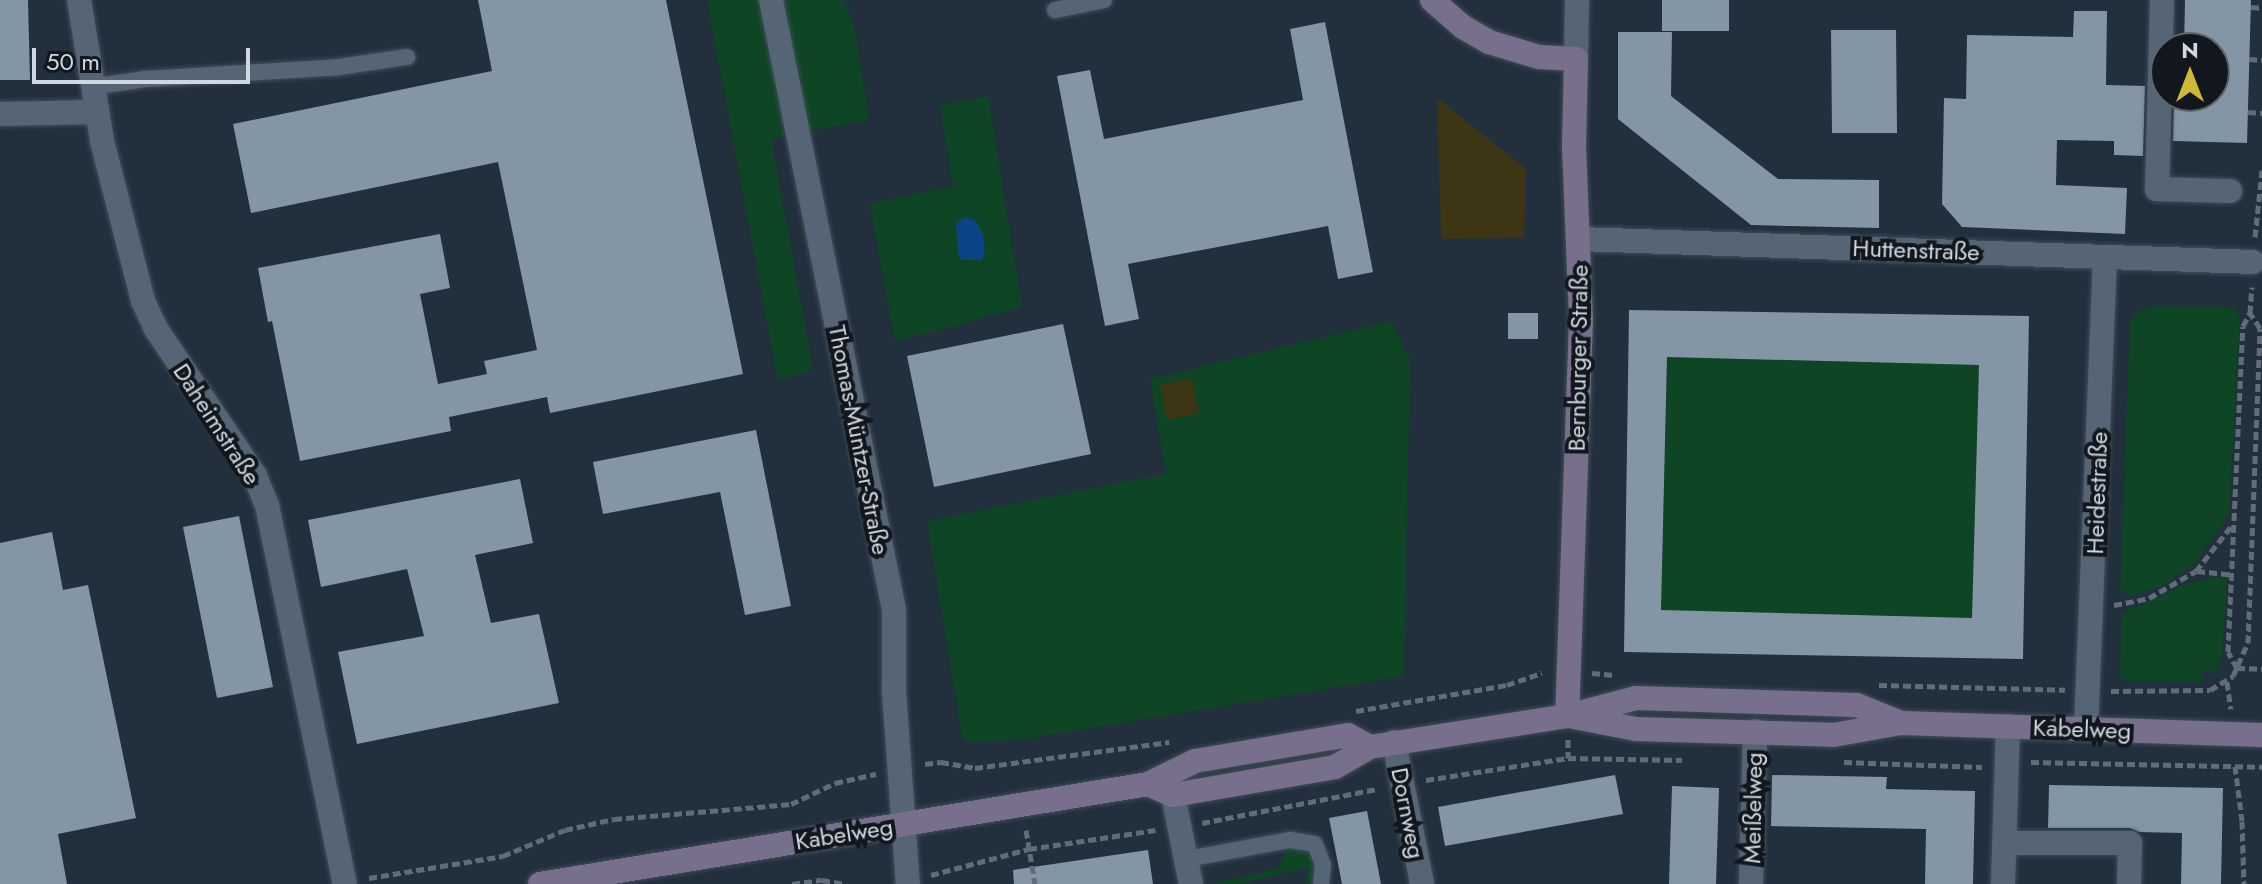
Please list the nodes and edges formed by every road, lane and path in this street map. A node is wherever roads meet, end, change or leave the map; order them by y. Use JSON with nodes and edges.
{"nodes":[{"id":1,"x":79,"y":0,"type":"edge"},
{"id":2,"x":771,"y":0,"type":"edge"},
{"id":3,"x":1104,"y":0,"type":"edge"},
{"id":4,"x":1432,"y":0,"type":"edge"},
{"id":5,"x":1577,"y":0,"type":"edge"},
{"id":6,"x":2162,"y":0,"type":"edge"},
{"id":7,"x":2251,"y":7,"type":"dead end"},
{"id":8,"x":2262,"y":8,"type":"edge"},
{"id":9,"x":1055,"y":10,"type":"dead end"},
{"id":10,"x":407,"y":57,"type":"dead end"},
{"id":11,"x":1576,"y":59,"type":"junction"},
{"id":12,"x":2249,"y":59,"type":"dead end"},
{"id":13,"x":2262,"y":60,"type":"edge"},
{"id":14,"x":91,"y":87,"type":"junction"},
{"id":15,"x":96,"y":112,"type":"junction"},
{"id":16,"x":2248,"y":112,"type":"dead end"},
{"id":17,"x":2262,"y":113,"type":"edge"},
{"id":18,"x":0,"y":114,"type":"edge"},
{"id":19,"x":2262,"y":170,"type":"edge"},
{"id":20,"x":2230,"y":191,"type":"dead end"},
{"id":21,"x":2259,"y":209,"type":"edge"},
{"id":22,"x":1579,"y":239,"type":"junction"},
{"id":23,"x":2254,"y":250,"type":"joint"},
{"id":24,"x":2105,"y":257,"type":"junction"},
{"id":25,"x":2250,"y":313,"type":"junction"},
{"id":26,"x":2262,"y":313,"type":"edge"},
{"id":27,"x":2259,"y":486,"type":"edge"},
{"id":28,"x":2234,"y":523,"type":"junction"},
{"id":29,"x":2196,"y":571,"type":"junction"},
{"id":30,"x":2233,"y":575,"type":"junction"},
{"id":31,"x":2093,"y":606,"type":"junction"},
{"id":32,"x":2237,"y":668,"type":"junction"},
{"id":33,"x":2262,"y":669,"type":"edge"},
{"id":34,"x":1568,"y":671,"type":"junction"},
{"id":35,"x":1623,"y":676,"type":"dead end"},
{"id":36,"x":2227,"y":682,"type":"junction"},
{"id":37,"x":1868,"y":685,"type":"dead end"},
{"id":38,"x":2088,"y":690,"type":"junction"},
{"id":39,"x":2231,"y":700,"type":"dead end"},
{"id":40,"x":1351,"y":712,"type":"dead end"},
{"id":41,"x":1567,"y":716,"type":"junction"},
{"id":42,"x":1901,"y":723,"type":"junction"},
{"id":43,"x":2008,"y":726,"type":"junction"},
{"id":44,"x":2086,"y":729,"type":"junction"},
{"id":45,"x":1755,"y":731,"type":"junction"},
{"id":46,"x":2262,"y":735,"type":"edge"},
{"id":47,"x":1181,"y":740,"type":"dead end"},
{"id":48,"x":1382,"y":745,"type":"junction"},
{"id":49,"x":1692,"y":760,"type":"dead end"},
{"id":50,"x":1833,"y":762,"type":"dead end"},
{"id":51,"x":2236,"y":765,"type":"junction"},
{"id":52,"x":2007,"y":767,"type":"junction"},
{"id":53,"x":2262,"y":767,"type":"edge"},
{"id":54,"x":900,"y":769,"type":"junction"},
{"id":55,"x":1403,"y":783,"type":"junction"},
{"id":56,"x":1148,"y":784,"type":"junction"},
{"id":57,"x":1173,"y":795,"type":"junction"},
{"id":58,"x":1022,"y":804,"type":"junction"},
{"id":59,"x":903,"y":824,"type":"junction"},
{"id":60,"x":1180,"y":826,"type":"junction"},
{"id":61,"x":2004,"y":843,"type":"junction"},
{"id":62,"x":1029,"y":849,"type":"junction"},
{"id":63,"x":1187,"y":859,"type":"junction"},
{"id":64,"x":908,"y":882,"type":"edge"},
{"id":65,"x":345,"y":883,"type":"edge"},
{"id":66,"x":540,"y":884,"type":"edge"},
{"id":67,"x":792,"y":884,"type":"edge"},
{"id":68,"x":845,"y":884,"type":"edge"},
{"id":69,"x":1035,"y":884,"type":"edge"},
{"id":70,"x":1191,"y":884,"type":"edge"},
{"id":71,"x":1321,"y":884,"type":"edge"},
{"id":72,"x":1422,"y":884,"type":"edge"},
{"id":73,"x":1751,"y":884,"type":"edge"},
{"id":74,"x":2003,"y":884,"type":"edge"},
{"id":75,"x":2129,"y":884,"type":"edge"},
{"id":76,"x":2244,"y":884,"type":"edge"}],
"edges":[{"from":1,"to":14,"type":"street","name":"Daheimstraße"},
{"from":2,"to":54,"type":"street","name":"Thomas-Müntzer-Straße"},
{"from":3,"to":9,"type":"lane"},
{"from":4,"to":11,"type":"main road"},
{"from":5,"to":11,"type":"street","name":"Bernburger Straße"},
{"from":6,"to":20,"type":"street"},
{"from":7,"to":8,"type":"path"},
{"from":10,"to":14,"type":"lane"},
{"from":11,"to":22,"type":"main road","name":"Bernburger Straße"},
{"from":12,"to":13,"type":"path"},
{"from":14,"to":15,"type":"street","name":"Daheimstraße"},
{"from":15,"to":18,"type":"street"},
{"from":15,"to":65,"type":"street","name":"Daheimstraße"},
{"from":16,"to":17,"type":"path"},
{"from":19,"to":21,"type":"path"},
{"from":21,"to":23,"type":"path"},
{"from":22,"to":24,"type":"street","name":"Huttenstraße"},
{"from":22,"to":34,"type":"main road","name":"Bernburger Straße"},
{"from":23,"to":24,"type":"street","name":"Huttenstraße"},
{"from":24,"to":31,"type":"street","name":"Heidestraße"},
{"from":25,"to":26,"type":"path"},
{"from":25,"to":27,"type":"path"},
{"from":25,"to":28,"type":"path"},
{"from":27,"to":32,"type":"path"},
{"from":28,"to":29,"type":"path"},
{"from":28,"to":30,"type":"path"},
{"from":29,"to":30,"type":"path"},
{"from":29,"to":31,"type":"path"},
{"from":30,"to":32,"type":"path"},
{"from":31,"to":38,"type":"street","name":"Heidestraße"},
{"from":32,"to":33,"type":"path"},
{"from":32,"to":36,"type":"path"},
{"from":34,"to":35,"type":"path"},
{"from":34,"to":40,"type":"path"},
{"from":34,"to":41,"type":"main road","name":"Bernburger Straße"},
{"from":36,"to":38,"type":"path"},
{"from":36,"to":39,"type":"path"},
{"from":37,"to":38,"type":"path"},
{"from":38,"to":44,"type":"street","name":"Heidestraße"},
{"from":41,"to":42,"type":"main road","name":"Kabelweg"},
{"from":41,"to":45,"type":"main road","name":"Kabelweg"},
{"from":41,"to":48,"type":"main road","name":"Kabelweg"},
{"from":42,"to":43,"type":"main road","name":"Kabelweg"},
{"from":42,"to":45,"type":"main road","name":"Kabelweg"},
{"from":43,"to":44,"type":"main road","name":"Kabelweg"},
{"from":43,"to":52,"type":"street"},
{"from":44,"to":46,"type":"main road","name":"Kabelweg"},
{"from":45,"to":73,"type":"street","name":"Meißelweg"},
{"from":47,"to":54,"type":"path"},
{"from":48,"to":55,"type":"street","name":"Dornweg"},
{"from":48,"to":56,"type":"main road","name":"Kabelweg"},
{"from":48,"to":57,"type":"main road","name":"Kabelweg"},
{"from":49,"to":55,"type":"path"},
{"from":50,"to":52,"type":"path"},
{"from":51,"to":52,"type":"path"},
{"from":51,"to":53,"type":"path"},
{"from":51,"to":76,"type":"path"},
{"from":52,"to":61,"type":"street"},
{"from":54,"to":59,"type":"street","name":"Thomas-Müntzer-Straße"},
{"from":54,"to":65,"type":"path"},
{"from":55,"to":60,"type":"path"},
{"from":55,"to":72,"type":"street","name":"Dornweg"},
{"from":56,"to":57,"type":"main road"},
{"from":56,"to":58,"type":"main road","name":"Kabelweg"},
{"from":57,"to":60,"type":"street"},
{"from":58,"to":59,"type":"main road","name":"Kabelweg"},
{"from":58,"to":62,"type":"path"},
{"from":59,"to":64,"type":"street","name":"Thomas-Müntzer-Straße"},
{"from":59,"to":66,"type":"main road","name":"Kabelweg"},
{"from":60,"to":62,"type":"path"},
{"from":60,"to":63,"type":"street"},
{"from":61,"to":74,"type":"street"},
{"from":61,"to":75,"type":"street"},
{"from":62,"to":64,"type":"path"},
{"from":62,"to":69,"type":"path"},
{"from":63,"to":70,"type":"street"},
{"from":63,"to":71,"type":"lane"},
{"from":67,"to":68,"type":"path"}]}
